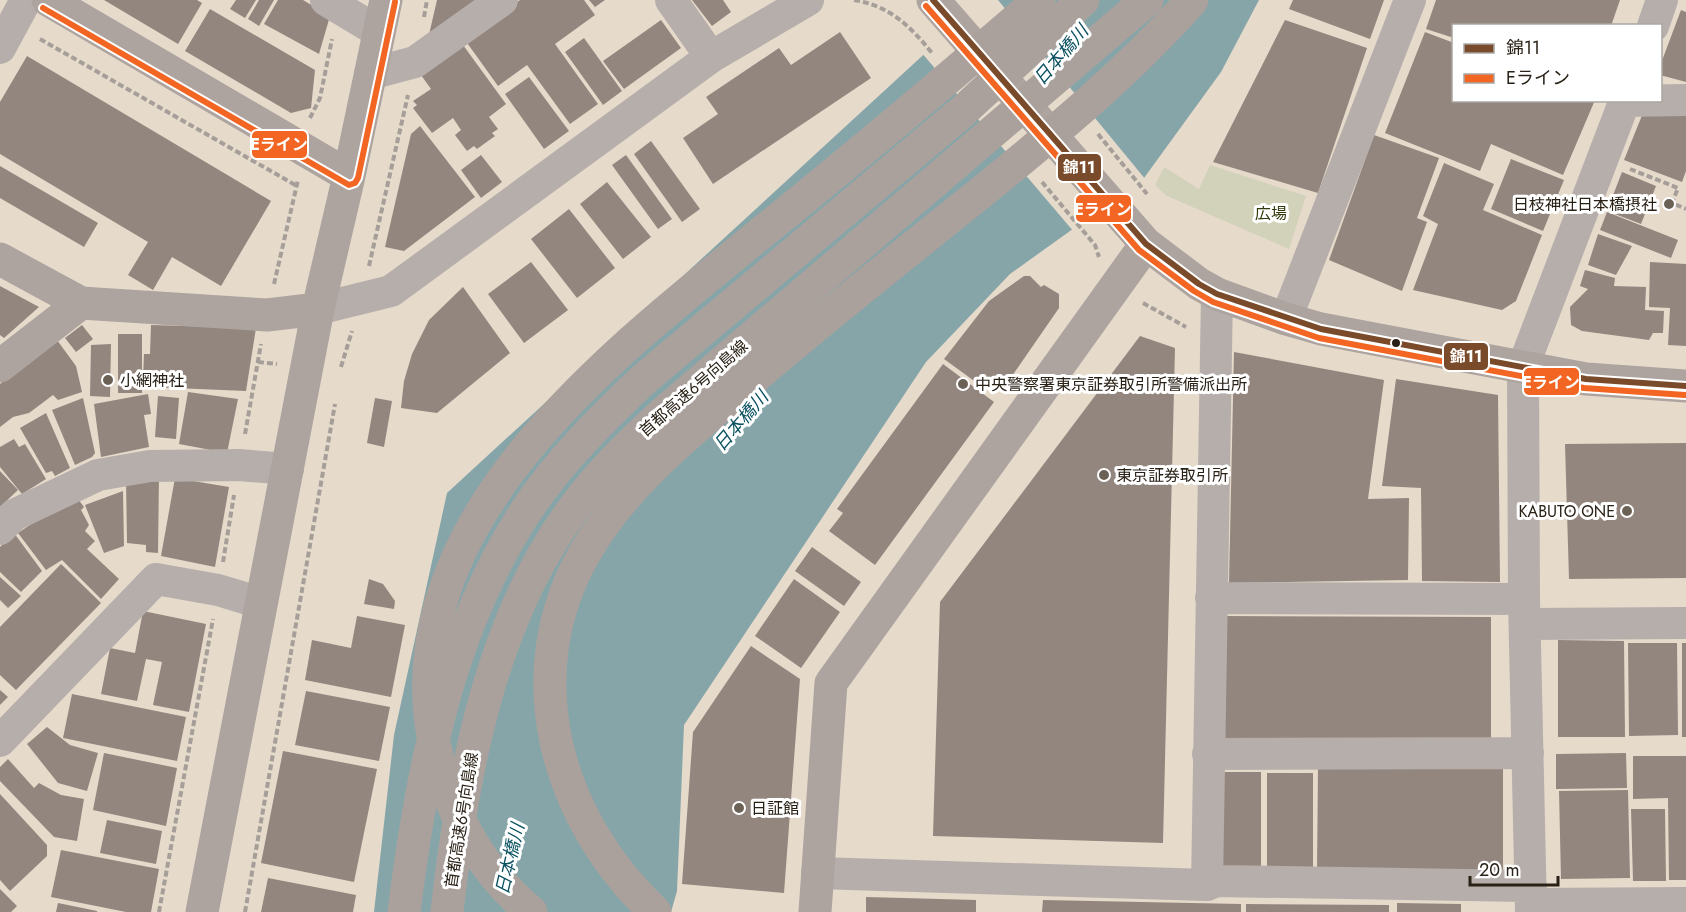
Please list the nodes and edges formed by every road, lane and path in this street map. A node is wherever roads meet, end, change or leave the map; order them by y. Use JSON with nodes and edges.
{"nodes":[{"id":1,"x":26,"y":0,"type":"edge"},
{"id":2,"x":48,"y":0,"type":"edge"},
{"id":3,"x":386,"y":0,"type":"edge"},
{"id":4,"x":502,"y":0,"type":"edge"},
{"id":5,"x":671,"y":0,"type":"edge"},
{"id":6,"x":808,"y":0,"type":"edge"},
{"id":7,"x":854,"y":0,"type":"edge"},
{"id":8,"x":1040,"y":0,"type":"edge"},
{"id":9,"x":1083,"y":0,"type":"edge"},
{"id":10,"x":1147,"y":0,"type":"edge"},
{"id":11,"x":1192,"y":0,"type":"edge"},
{"id":12,"x":1410,"y":0,"type":"edge"},
{"id":13,"x":1662,"y":0,"type":"edge"},
{"id":14,"x":332,"y":4,"type":"edge"},
{"id":15,"x":937,"y":4,"type":"edge"},
{"id":16,"x":906,"y":22,"type":"dead end"},
{"id":17,"x":1654,"y":24,"type":"edge"},
{"id":18,"x":379,"y":32,"type":"junction"},
{"id":19,"x":34,"y":35,"type":"dead end"},
{"id":20,"x":0,"y":48,"type":"edge"},
{"id":21,"x":711,"y":57,"type":"junction"},
{"id":22,"x":370,"y":74,"type":"junction"},
{"id":23,"x":1662,"y":100,"type":"edge"},
{"id":24,"x":1686,"y":100,"type":"edge"},
{"id":25,"x":1624,"y":102,"type":"edge"},
{"id":26,"x":401,"y":124,"type":"dead end"},
{"id":27,"x":301,"y":148,"type":"junction"},
{"id":28,"x":1601,"y":158,"type":"junction"},
{"id":29,"x":350,"y":177,"type":"junction"},
{"id":30,"x":297,"y":186,"type":"junction"},
{"id":31,"x":1686,"y":208,"type":"edge"},
{"id":32,"x":1137,"y":233,"type":"junction"},
{"id":33,"x":0,"y":259,"type":"edge"},
{"id":34,"x":1119,"y":282,"type":"junction"},
{"id":35,"x":1217,"y":294,"type":"junction"},
{"id":36,"x":361,"y":299,"type":"junction"},
{"id":37,"x":81,"y":303,"type":"junction"},
{"id":38,"x":318,"y":309,"type":"junction"},
{"id":39,"x":267,"y":315,"type":"junction"},
{"id":40,"x":1286,"y":319,"type":"junction"},
{"id":41,"x":1190,"y":329,"type":"dead end"},
{"id":42,"x":0,"y":366,"type":"edge"},
{"id":43,"x":1523,"y":367,"type":"junction"},
{"id":44,"x":341,"y":370,"type":"dead end"},
{"id":45,"x":1686,"y":387,"type":"edge"},
{"id":46,"x":336,"y":393,"type":"dead end"},
{"id":47,"x":239,"y":465,"type":"junction"},
{"id":48,"x":288,"y":469,"type":"junction"},
{"id":49,"x":0,"y":529,"type":"edge"},
{"id":50,"x":218,"y":590,"type":"junction"},
{"id":51,"x":1211,"y":598,"type":"junction"},
{"id":52,"x":261,"y":603,"type":"junction"},
{"id":53,"x":1525,"y":612,"type":"junction"},
{"id":54,"x":1686,"y":623,"type":"edge"},
{"id":55,"x":0,"y":741,"type":"edge"},
{"id":56,"x":1528,"y":753,"type":"junction"},
{"id":57,"x":1208,"y":754,"type":"junction"},
{"id":58,"x":817,"y":873,"type":"junction"},
{"id":59,"x":1207,"y":885,"type":"junction"},
{"id":60,"x":1531,"y":901,"type":"edge"},
{"id":61,"x":1686,"y":903,"type":"edge"},
{"id":62,"x":159,"y":912,"type":"edge"},
{"id":63,"x":202,"y":912,"type":"edge"},
{"id":64,"x":245,"y":912,"type":"edge"},
{"id":65,"x":404,"y":912,"type":"edge"},
{"id":66,"x":447,"y":912,"type":"edge"},
{"id":67,"x":531,"y":912,"type":"edge"},
{"id":68,"x":655,"y":912,"type":"edge"},
{"id":69,"x":815,"y":912,"type":"edge"}],
"edges":[{"from":1,"to":20,"type":"street"},
{"from":2,"to":27,"type":"street"},
{"from":3,"to":18,"type":"street"},
{"from":4,"to":22,"type":"street"},
{"from":5,"to":21,"type":"street"},
{"from":6,"to":21,"type":"street"},
{"from":7,"to":16,"type":"path"},
{"from":8,"to":67,"type":"highway"},
{"from":9,"to":65,"type":"highway"},
{"from":10,"to":66,"type":"highway","name":"首都高速6号向島線"},
{"from":11,"to":68,"type":"highway"},
{"from":12,"to":40,"type":"street"},
{"from":13,"to":17,"type":"street"},
{"from":14,"to":18,"type":"street"},
{"from":14,"to":27,"type":"path"},
{"from":15,"to":32,"type":"street"},
{"from":18,"to":22,"type":"street"},
{"from":19,"to":30,"type":"path"},
{"from":21,"to":36,"type":"street"},
{"from":22,"to":29,"type":"street"},
{"from":23,"to":24,"type":"street"},
{"from":25,"to":28,"type":"street"},
{"from":26,"to":36,"type":"path"},
{"from":27,"to":29,"type":"street"},
{"from":27,"to":30,"type":"path"},
{"from":28,"to":31,"type":"path"},
{"from":28,"to":43,"type":"street"},
{"from":29,"to":38,"type":"street"},
{"from":30,"to":39,"type":"path"},
{"from":32,"to":34,"type":"street"},
{"from":32,"to":35,"type":"street"},
{"from":33,"to":37,"type":"street"},
{"from":34,"to":41,"type":"path"},
{"from":34,"to":58,"type":"street"},
{"from":35,"to":40,"type":"street"},
{"from":35,"to":51,"type":"street"},
{"from":36,"to":38,"type":"street"},
{"from":36,"to":44,"type":"path"},
{"from":37,"to":39,"type":"street"},
{"from":37,"to":42,"type":"street"},
{"from":38,"to":39,"type":"street"},
{"from":38,"to":48,"type":"street"},
{"from":39,"to":47,"type":"path"},
{"from":40,"to":43,"type":"street"},
{"from":43,"to":45,"type":"street"},
{"from":43,"to":53,"type":"street"},
{"from":46,"to":64,"type":"path"},
{"from":47,"to":48,"type":"street"},
{"from":47,"to":49,"type":"street"},
{"from":47,"to":50,"type":"path"},
{"from":48,"to":52,"type":"street"},
{"from":50,"to":52,"type":"street"},
{"from":50,"to":55,"type":"street"},
{"from":50,"to":62,"type":"path"},
{"from":51,"to":53,"type":"street"},
{"from":51,"to":57,"type":"street"},
{"from":52,"to":63,"type":"street"},
{"from":53,"to":54,"type":"street"},
{"from":53,"to":56,"type":"street"},
{"from":56,"to":57,"type":"street"},
{"from":56,"to":60,"type":"street"},
{"from":57,"to":59,"type":"street"},
{"from":58,"to":59,"type":"street"},
{"from":58,"to":69,"type":"street"},
{"from":59,"to":60,"type":"street"},
{"from":60,"to":61,"type":"street"}]}
